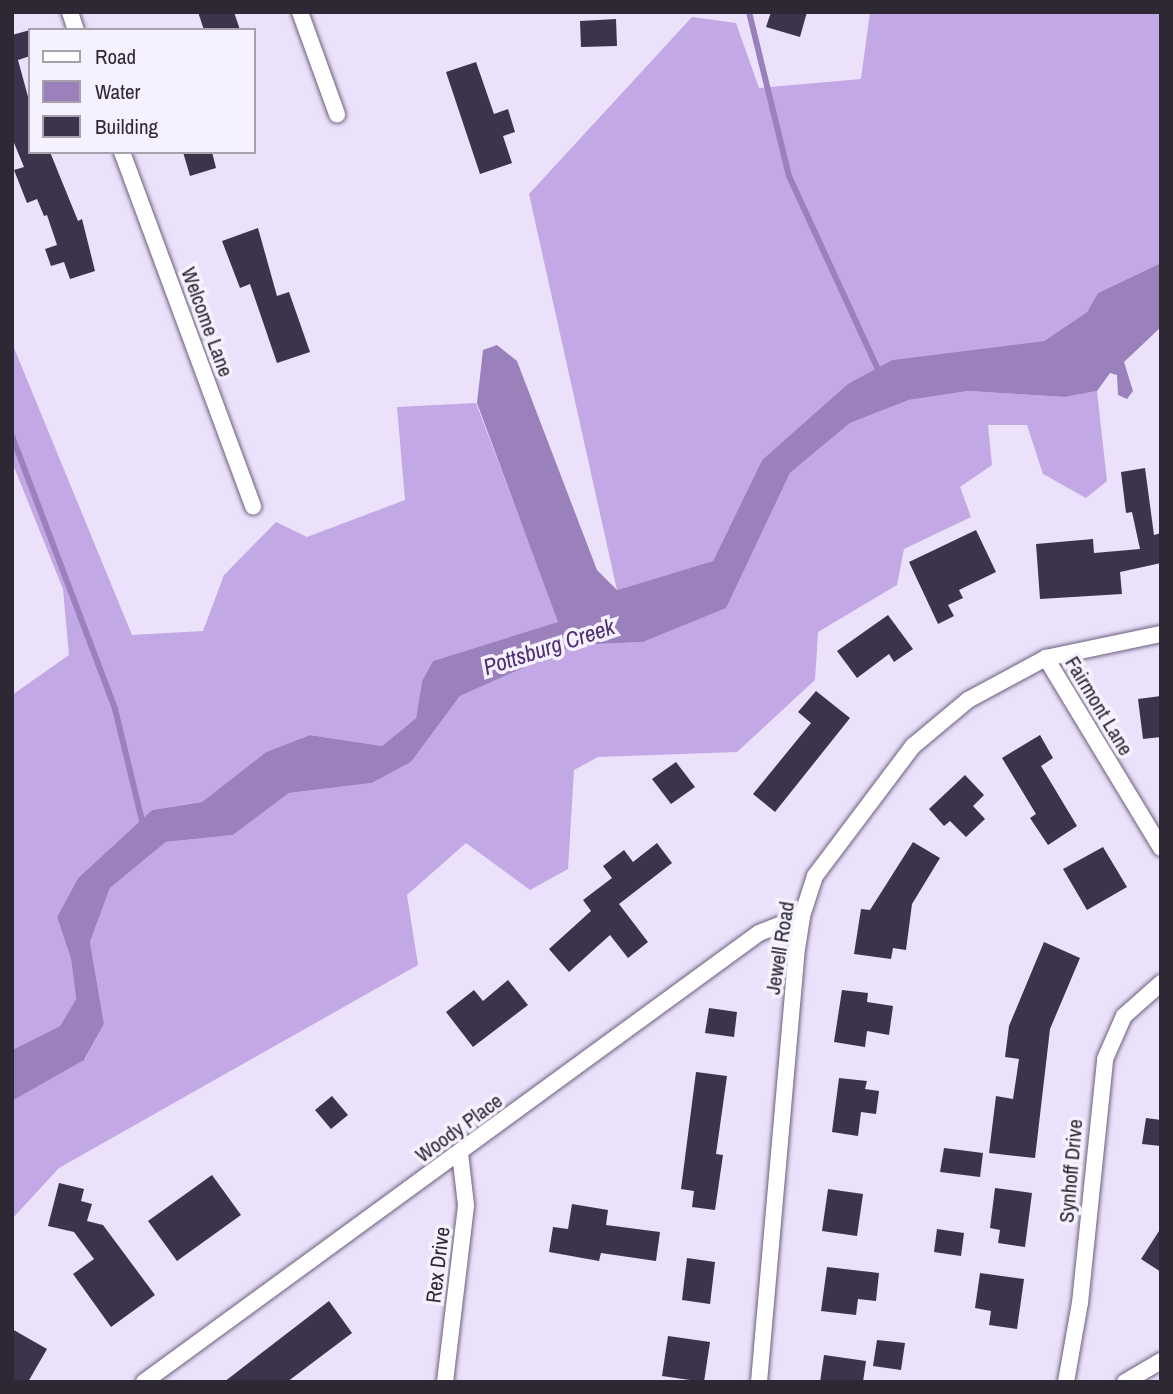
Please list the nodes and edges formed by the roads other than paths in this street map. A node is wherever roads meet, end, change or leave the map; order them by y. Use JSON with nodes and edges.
{"nodes":[{"id":1,"x":300,"y":12,"type":"edge"},
{"id":2,"x":337,"y":114,"type":"dead end"},
{"id":3,"x":123,"y":154,"type":"edge"},
{"id":4,"x":253,"y":507,"type":"dead end"},
{"id":5,"x":1161,"y":635,"type":"edge"},
{"id":6,"x":1046,"y":658,"type":"junction"},
{"id":7,"x":1161,"y":848,"type":"edge"},
{"id":8,"x":802,"y":916,"type":"junction"},
{"id":9,"x":1161,"y":983,"type":"edge"},
{"id":10,"x":460,"y":1153,"type":"junction"},
{"id":11,"x":1161,"y":1362,"type":"edge"},
{"id":12,"x":144,"y":1382,"type":"edge"},
{"id":13,"x":445,"y":1382,"type":"edge"},
{"id":14,"x":759,"y":1382,"type":"edge"},
{"id":15,"x":1066,"y":1382,"type":"edge"},
{"id":16,"x":1125,"y":1382,"type":"edge"}],
"edges":[{"from":1,"to":2,"type":"street"},
{"from":3,"to":4,"type":"street","name":"Welcome Lane"},
{"from":5,"to":6,"type":"street","name":"Jewell Road"},
{"from":6,"to":7,"type":"street","name":"Fairmont Lane"},
{"from":6,"to":8,"type":"street","name":"Jewell Road"},
{"from":8,"to":10,"type":"street","name":"Woody Place"},
{"from":8,"to":14,"type":"street","name":"Jewell Road"},
{"from":9,"to":15,"type":"street","name":"Synhoff Drive"},
{"from":10,"to":12,"type":"street","name":"Woody Place"},
{"from":10,"to":13,"type":"street","name":"Rex Drive"},
{"from":11,"to":16,"type":"street"}]}
